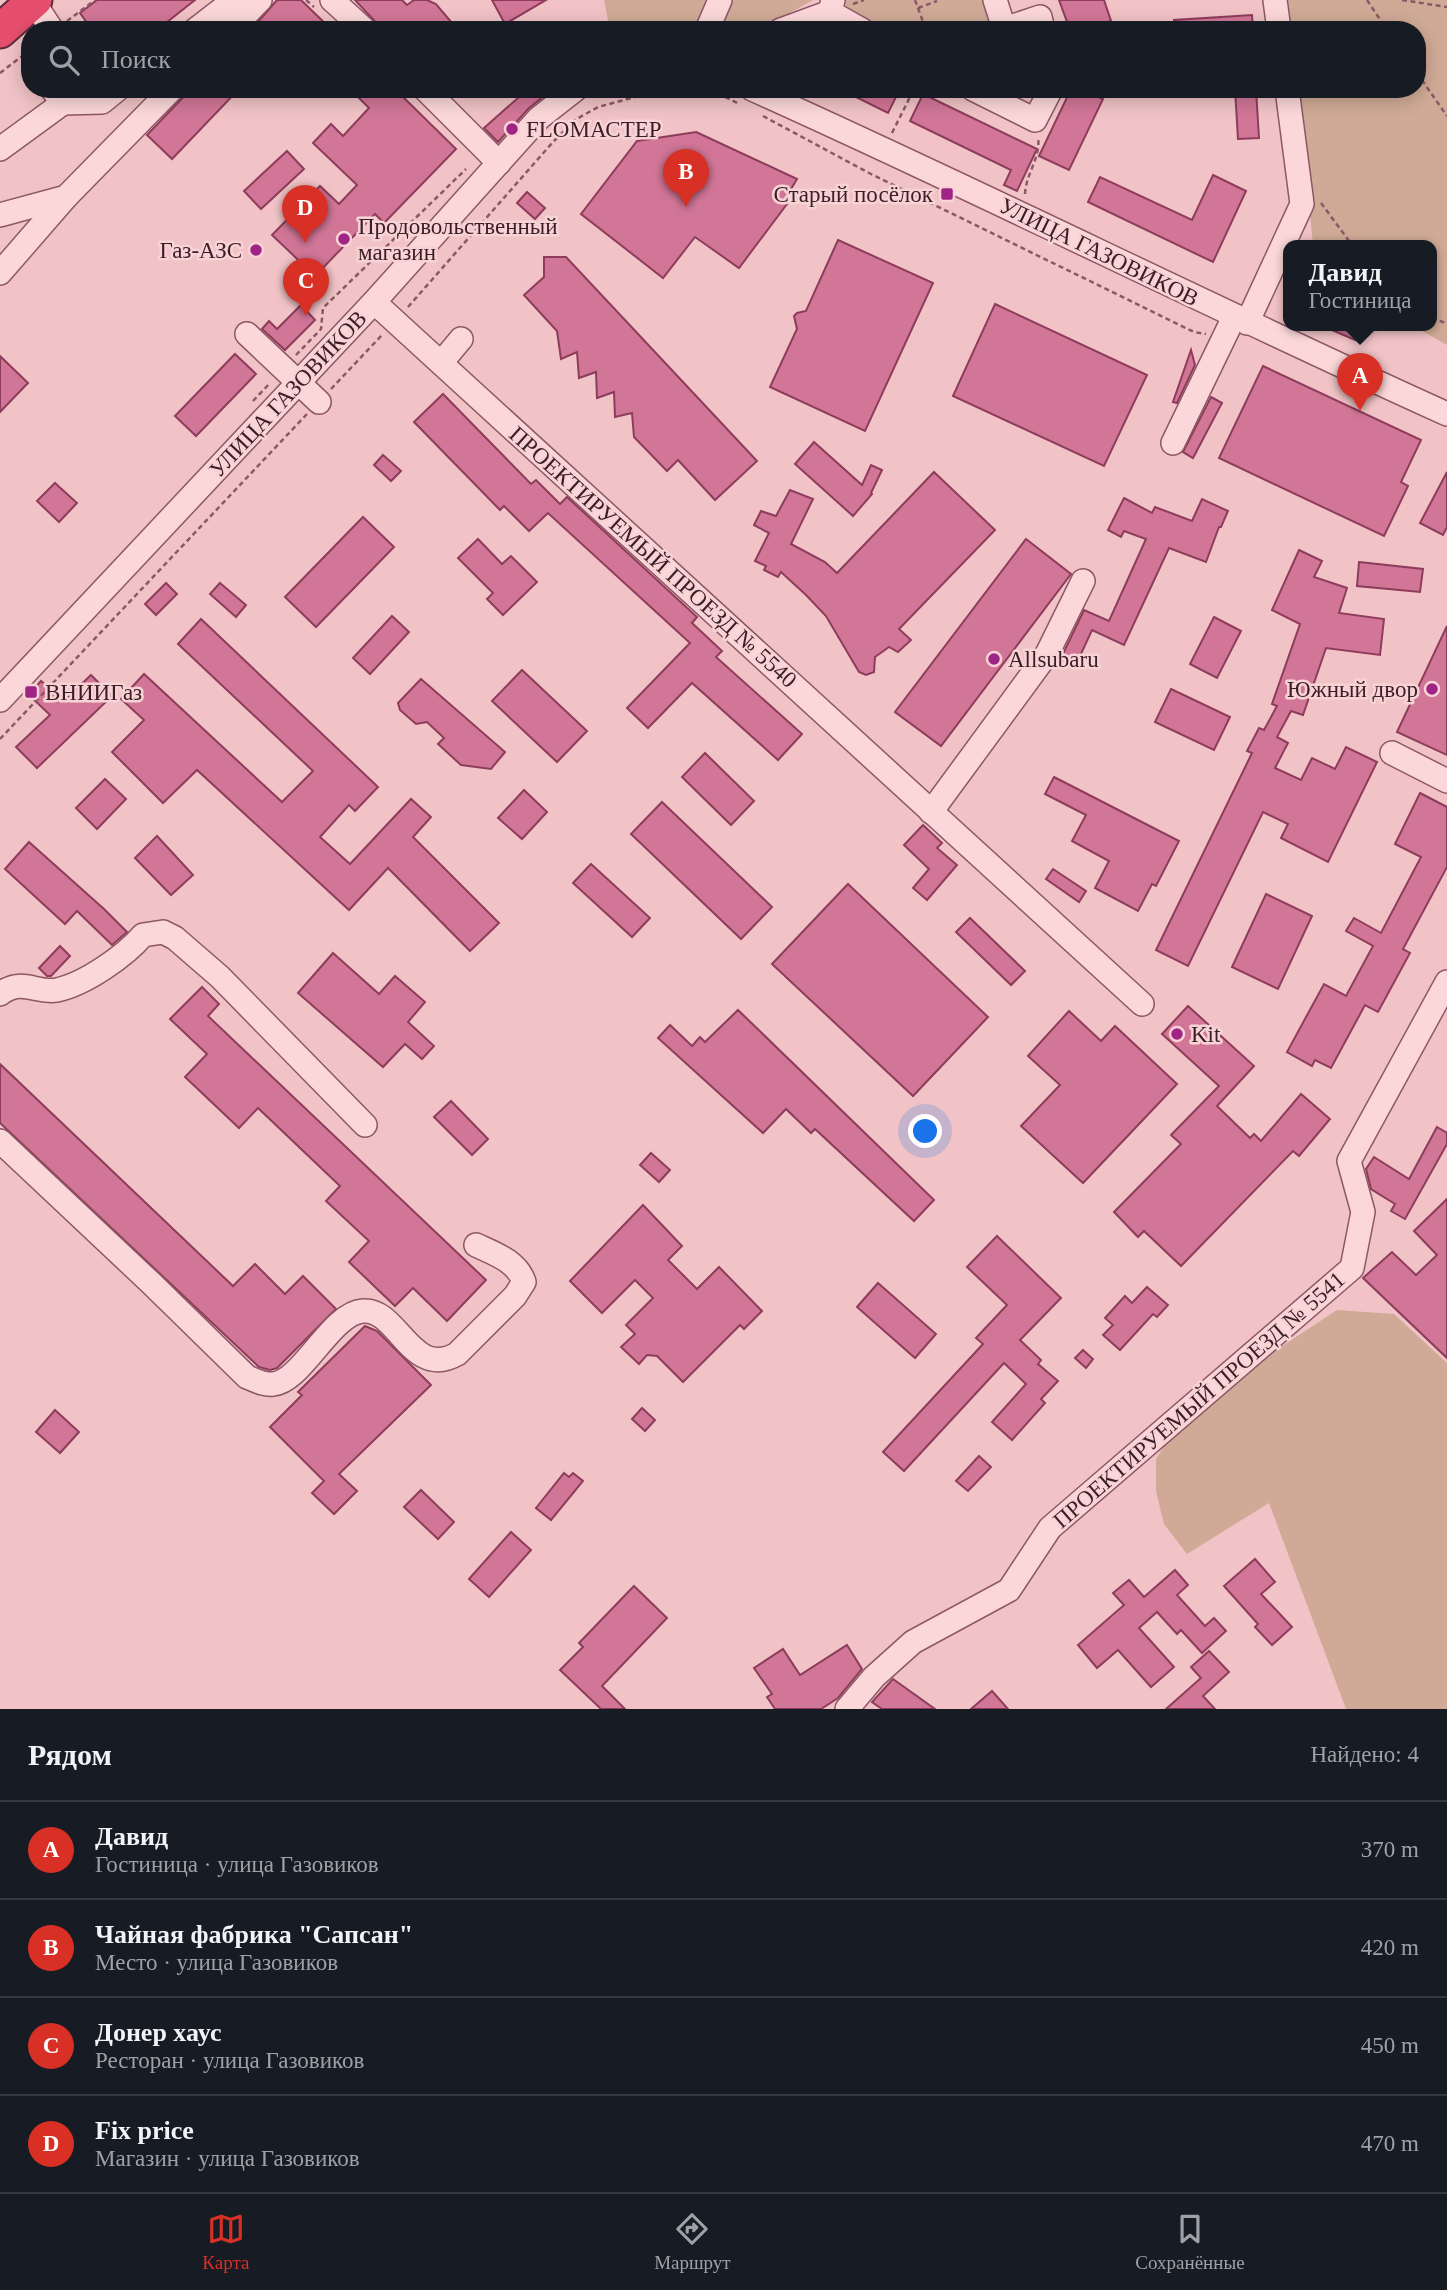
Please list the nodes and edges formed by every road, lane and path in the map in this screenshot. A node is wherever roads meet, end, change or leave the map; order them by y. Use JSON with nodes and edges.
{"nodes":[{"id":1,"x":29,"y":0,"type":"edge"},
{"id":2,"x":95,"y":0,"type":"edge"},
{"id":3,"x":234,"y":0,"type":"edge"},
{"id":4,"x":260,"y":0,"type":"edge"},
{"id":5,"x":332,"y":0,"type":"edge"},
{"id":6,"x":720,"y":0,"type":"edge"},
{"id":7,"x":914,"y":0,"type":"edge"},
{"id":8,"x":995,"y":0,"type":"edge"},
{"id":9,"x":1275,"y":0,"type":"edge"},
{"id":10,"x":1367,"y":0,"type":"edge"},
{"id":11,"x":1402,"y":0,"type":"edge"},
{"id":12,"x":937,"y":1,"type":"edge"},
{"id":13,"x":831,"y":6,"type":"edge"},
{"id":14,"x":1447,"y":7,"type":"edge"},
{"id":15,"x":918,"y":8,"type":"junction"},
{"id":16,"x":0,"y":14,"type":"edge"},
{"id":17,"x":53,"y":21,"type":"edge"},
{"id":18,"x":66,"y":21,"type":"edge"},
{"id":19,"x":207,"y":21,"type":"edge"},
{"id":20,"x":240,"y":21,"type":"edge"},
{"id":21,"x":355,"y":21,"type":"edge"},
{"id":22,"x":711,"y":21,"type":"edge"},
{"id":23,"x":800,"y":21,"type":"edge"},
{"id":24,"x":850,"y":21,"type":"edge"},
{"id":25,"x":923,"y":21,"type":"edge"},
{"id":26,"x":1001,"y":21,"type":"edge"},
{"id":27,"x":1278,"y":21,"type":"edge"},
{"id":28,"x":1381,"y":21,"type":"edge"},
{"id":29,"x":0,"y":31,"type":"edge"},
{"id":30,"x":21,"y":57,"type":"edge"},
{"id":31,"x":0,"y":73,"type":"edge"},
{"id":32,"x":1426,"y":86,"type":"edge"},
{"id":33,"x":55,"y":98,"type":"edge"},
{"id":34,"x":72,"y":98,"type":"edge"},
{"id":35,"x":107,"y":98,"type":"edge"},
{"id":36,"x":163,"y":98,"type":"edge"},
{"id":37,"x":434,"y":98,"type":"edge"},
{"id":38,"x":565,"y":98,"type":"edge"},
{"id":39,"x":632,"y":98,"type":"edge"},
{"id":40,"x":749,"y":98,"type":"edge"},
{"id":41,"x":909,"y":98,"type":"edge"},
{"id":42,"x":991,"y":98,"type":"edge"},
{"id":43,"x":1046,"y":98,"type":"edge"},
{"id":44,"x":1288,"y":98,"type":"edge"},
{"id":45,"x":761,"y":116,"type":"dead end"},
{"id":46,"x":1447,"y":116,"type":"edge"},
{"id":47,"x":1035,"y":120,"type":"junction"},
{"id":48,"x":892,"y":132,"type":"dead end"},
{"id":49,"x":0,"y":149,"type":"edge"},
{"id":50,"x":499,"y":163,"type":"junction"},
{"id":51,"x":66,"y":197,"type":"junction"},
{"id":52,"x":1024,"y":197,"type":"dead end"},
{"id":53,"x":1320,"y":202,"type":"dead end"},
{"id":54,"x":0,"y":215,"type":"edge"},
{"id":55,"x":1283,"y":240,"type":"edge"},
{"id":56,"x":1283,"y":240,"type":"edge"},
{"id":57,"x":1348,"y":240,"type":"edge"},
{"id":58,"x":0,"y":274,"type":"edge"},
{"id":59,"x":374,"y":302,"type":"junction"},
{"id":60,"x":1241,"y":320,"type":"junction"},
{"id":61,"x":396,"y":321,"type":"junction"},
{"id":62,"x":1194,"y":332,"type":"dead end"},
{"id":63,"x":247,"y":334,"type":"dead end"},
{"id":64,"x":461,"y":339,"type":"dead end"},
{"id":65,"x":440,"y":363,"type":"junction"},
{"id":66,"x":299,"y":382,"type":"junction"},
{"id":67,"x":319,"y":402,"type":"junction"},
{"id":68,"x":1447,"y":414,"type":"edge"},
{"id":69,"x":1173,"y":443,"type":"dead end"},
{"id":70,"x":1083,"y":581,"type":"dead end"},
{"id":71,"x":0,"y":700,"type":"edge"},
{"id":72,"x":0,"y":739,"type":"edge"},
{"id":73,"x":1392,"y":752,"type":"dead end"},
{"id":74,"x":1447,"y":781,"type":"edge"},
{"id":75,"x":931,"y":812,"type":"junction"},
{"id":76,"x":1447,"y":982,"type":"edge"},
{"id":77,"x":0,"y":994,"type":"edge"},
{"id":78,"x":1142,"y":1004,"type":"dead end"},
{"id":79,"x":365,"y":1125,"type":"dead end"},
{"id":80,"x":0,"y":1141,"type":"edge"},
{"id":81,"x":476,"y":1245,"type":"dead end"},
{"id":82,"x":847,"y":1709,"type":"edge"}],
"edges":[{"from":1,"to":16,"type":"highway"},
{"from":1,"to":17,"type":"street"},
{"from":1,"to":29,"type":"highway"},
{"from":2,"to":18,"type":"path"},
{"from":3,"to":19,"type":"street"},
{"from":4,"to":20,"type":"street"},
{"from":5,"to":21,"type":"street"},
{"from":6,"to":22,"type":"street"},
{"from":7,"to":15,"type":"path"},
{"from":8,"to":26,"type":"street"},
{"from":9,"to":27,"type":"street"},
{"from":10,"to":28,"type":"path"},
{"from":11,"to":14,"type":"path"},
{"from":12,"to":15,"type":"path"},
{"from":13,"to":23,"type":"street"},
{"from":13,"to":24,"type":"street"},
{"from":15,"to":25,"type":"path"},
{"from":30,"to":31,"type":"path"},
{"from":32,"to":46,"type":"path"},
{"from":33,"to":49,"type":"street"},
{"from":34,"to":35,"type":"street"},
{"from":36,"to":51,"type":"street"},
{"from":37,"to":50,"type":"street"},
{"from":38,"to":50,"type":"street","name":"УЛИЦА ГАЗОВИКОВ"},
{"from":39,"to":61,"type":"path"},
{"from":40,"to":60,"type":"street","name":"УЛИЦА ГАЗОВИКОВ"},
{"from":41,"to":48,"type":"path"},
{"from":42,"to":47,"type":"street"},
{"from":43,"to":47,"type":"street"},
{"from":44,"to":55,"type":"street"},
{"from":45,"to":62,"type":"path"},
{"from":47,"to":52,"type":"path"},
{"from":50,"to":59,"type":"street","name":"УЛИЦА ГАЗОВИКОВ"},
{"from":51,"to":54,"type":"street"},
{"from":51,"to":58,"type":"street"},
{"from":53,"to":57,"type":"path"},
{"from":56,"to":60,"type":"street"},
{"from":59,"to":61,"type":"street","name":"ПРОЕКТИРУЕМЫЙ ПРОЕЗД № 5540"},
{"from":59,"to":66,"type":"street","name":"УЛИЦА ГАЗОВИКОВ"},
{"from":60,"to":68,"type":"street","name":"УЛИЦА ГАЗОВИКОВ"},
{"from":60,"to":69,"type":"street"},
{"from":61,"to":65,"type":"street","name":"ПРОЕКТИРУЕМЫЙ ПРОЕЗД № 5540"},
{"from":61,"to":67,"type":"path"},
{"from":63,"to":66,"type":"street"},
{"from":64,"to":65,"type":"street"},
{"from":65,"to":75,"type":"street","name":"ПРОЕКТИРУЕМЫЙ ПРОЕЗД № 5540"},
{"from":66,"to":67,"type":"street"},
{"from":66,"to":71,"type":"street","name":"УЛИЦА ГАЗОВИКОВ"},
{"from":67,"to":72,"type":"path"},
{"from":70,"to":75,"type":"street"},
{"from":73,"to":74,"type":"street"},
{"from":75,"to":78,"type":"street","name":"ПРОЕКТИРУЕМЫЙ ПРОЕЗД № 5540"},
{"from":76,"to":82,"type":"street","name":"ПРОЕКТИРУЕМЫЙ ПРОЕЗД № 5541"},
{"from":77,"to":79,"type":"street"},
{"from":80,"to":81,"type":"street"}]}
